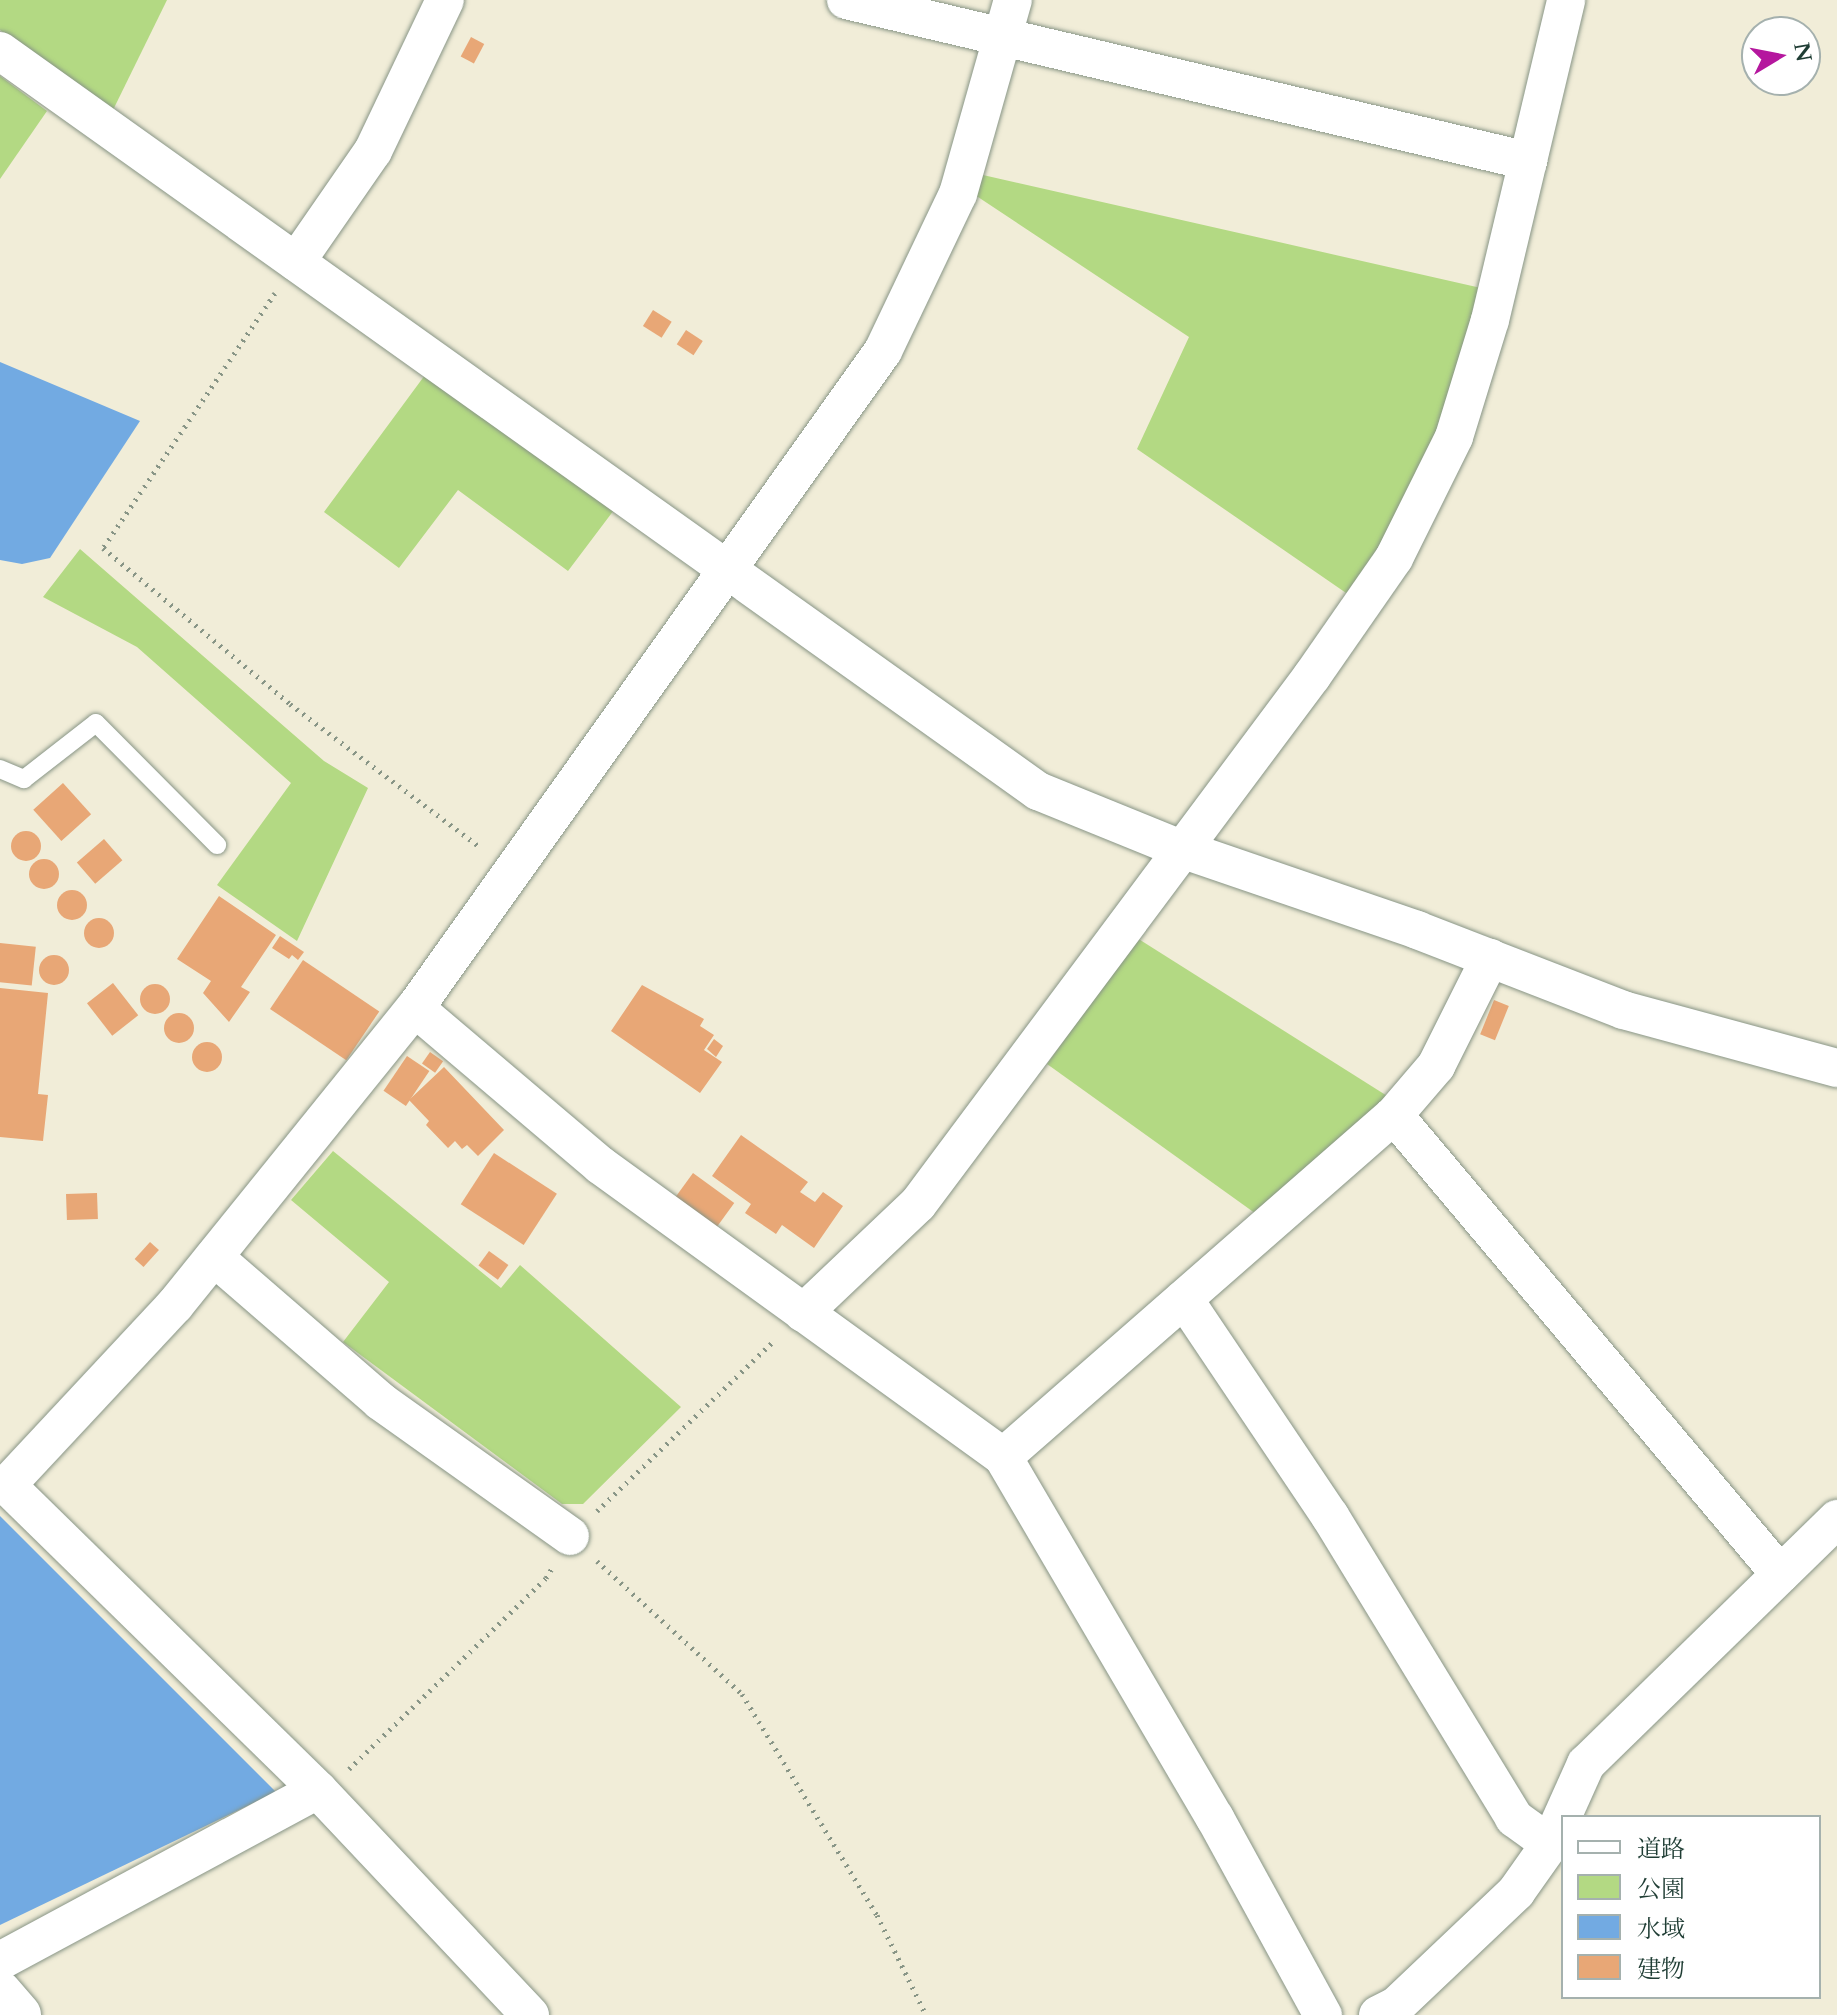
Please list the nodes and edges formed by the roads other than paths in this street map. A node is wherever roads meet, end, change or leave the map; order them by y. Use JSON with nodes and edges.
{"nodes":[{"id":1,"x":445,"y":0,"type":"edge"},
{"id":2,"x":846,"y":0,"type":"edge"},
{"id":3,"x":1013,"y":0,"type":"edge"},
{"id":4,"x":1566,"y":0,"type":"edge"},
{"id":5,"x":1004,"y":38,"type":"junction"},
{"id":6,"x":0,"y":51,"type":"edge"},
{"id":7,"x":1528,"y":161,"type":"junction"},
{"id":8,"x":296,"y":262,"type":"junction"},
{"id":9,"x":730,"y":568,"type":"junction"},
{"id":10,"x":0,"y":769,"type":"edge"},
{"id":11,"x":217,"y":845,"type":"dead end"},
{"id":12,"x":1181,"y":849,"type":"junction"},
{"id":13,"x":1490,"y":958,"type":"junction"},
{"id":14,"x":415,"y":1008,"type":"junction"},
{"id":15,"x":1837,"y":1068,"type":"edge"},
{"id":16,"x":1394,"y":1115,"type":"junction"},
{"id":17,"x":214,"y":1257,"type":"junction"},
{"id":18,"x":1184,"y":1299,"type":"junction"},
{"id":19,"x":803,"y":1313,"type":"junction"},
{"id":20,"x":1003,"y":1457,"type":"junction"},
{"id":21,"x":1837,"y":1519,"type":"edge"},
{"id":22,"x":570,"y":1536,"type":"road end"},
{"id":23,"x":1780,"y":1574,"type":"junction"},
{"id":24,"x":318,"y":1790,"type":"junction"},
{"id":25,"x":1563,"y":1815,"type":"edge"},
{"id":26,"x":1561,"y":1820,"type":"edge"},
{"id":27,"x":1550,"y":1844,"type":"junction"},
{"id":28,"x":0,"y":1961,"type":"edge"},
{"id":29,"x":0,"y":1993,"type":"edge"},
{"id":30,"x":1392,"y":2012,"type":"edge"},
{"id":31,"x":19,"y":2015,"type":"edge"},
{"id":32,"x":530,"y":2015,"type":"edge"},
{"id":33,"x":1323,"y":2015,"type":"edge"}],
"edges":[{"from":1,"to":8,"type":"street"},
{"from":2,"to":5,"type":"street"},
{"from":3,"to":5,"type":"street"},
{"from":4,"to":7,"type":"street"},
{"from":5,"to":7,"type":"street"},
{"from":5,"to":9,"type":"street"},
{"from":6,"to":8,"type":"street"},
{"from":7,"to":12,"type":"street"},
{"from":8,"to":9,"type":"street"},
{"from":9,"to":12,"type":"street"},
{"from":9,"to":14,"type":"street"},
{"from":10,"to":11,"type":"lane"},
{"from":12,"to":13,"type":"street"},
{"from":12,"to":19,"type":"street"},
{"from":13,"to":15,"type":"street"},
{"from":13,"to":16,"type":"street"},
{"from":14,"to":17,"type":"street"},
{"from":14,"to":19,"type":"street"},
{"from":16,"to":18,"type":"street"},
{"from":16,"to":23,"type":"street"},
{"from":17,"to":22,"type":"street"},
{"from":17,"to":24,"type":"street"},
{"from":18,"to":20,"type":"street"},
{"from":18,"to":27,"type":"street"},
{"from":19,"to":20,"type":"street"},
{"from":20,"to":33,"type":"street"},
{"from":21,"to":23,"type":"street"},
{"from":23,"to":25,"type":"street"},
{"from":24,"to":28,"type":"street"},
{"from":24,"to":32,"type":"street"},
{"from":26,"to":27,"type":"street"},
{"from":27,"to":30,"type":"street"},
{"from":29,"to":31,"type":"street"}]}
